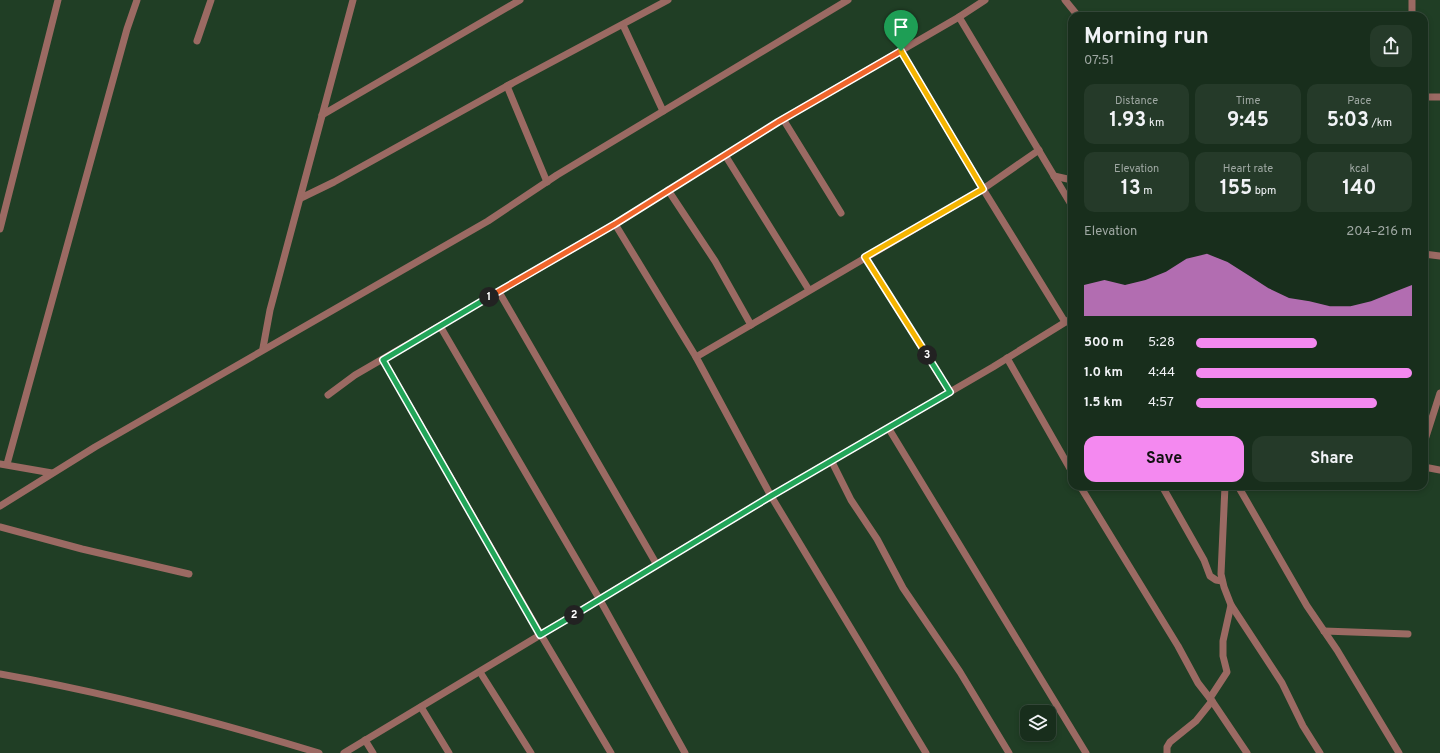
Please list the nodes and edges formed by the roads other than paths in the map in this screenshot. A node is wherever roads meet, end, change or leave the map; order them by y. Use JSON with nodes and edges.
{"nodes":[{"id":1,"x":58,"y":0,"type":"edge"},
{"id":2,"x":137,"y":0,"type":"edge"},
{"id":3,"x":211,"y":0,"type":"edge"},
{"id":4,"x":353,"y":0,"type":"edge"},
{"id":5,"x":520,"y":0,"type":"edge"},
{"id":6,"x":668,"y":0,"type":"edge"},
{"id":7,"x":672,"y":0,"type":"edge"},
{"id":8,"x":848,"y":0,"type":"edge"},
{"id":9,"x":985,"y":0,"type":"edge"},
{"id":10,"x":1065,"y":0,"type":"edge"},
{"id":11,"x":1412,"y":0,"type":"edge"},
{"id":12,"x":1075,"y":12,"type":"edge"},
{"id":13,"x":1412,"y":12,"type":"edge"},
{"id":14,"x":959,"y":17,"type":"junction"},
{"id":15,"x":623,"y":25,"type":"junction"},
{"id":16,"x":198,"y":41,"type":"dead end"},
{"id":17,"x":901,"y":51,"type":"junction"},
{"id":18,"x":507,"y":86,"type":"junction"},
{"id":19,"x":1428,"y":97,"type":"edge"},
{"id":20,"x":1440,"y":97,"type":"edge"},
{"id":21,"x":663,"y":111,"type":"junction"},
{"id":22,"x":322,"y":115,"type":"junction"},
{"id":23,"x":782,"y":119,"type":"junction"},
{"id":24,"x":1039,"y":150,"type":"junction"},
{"id":25,"x":724,"y":155,"type":"junction"},
{"id":26,"x":1054,"y":176,"type":"junction"},
{"id":27,"x":1068,"y":179,"type":"edge"},
{"id":28,"x":547,"y":182,"type":"junction"},
{"id":29,"x":983,"y":189,"type":"junction"},
{"id":30,"x":668,"y":190,"type":"junction"},
{"id":31,"x":301,"y":198,"type":"junction"},
{"id":32,"x":1068,"y":199,"type":"edge"},
{"id":33,"x":841,"y":213,"type":"dead end"},
{"id":34,"x":615,"y":224,"type":"junction"},
{"id":35,"x":0,"y":229,"type":"edge"},
{"id":36,"x":1428,"y":254,"type":"edge"},
{"id":37,"x":1440,"y":256,"type":"edge"},
{"id":38,"x":865,"y":257,"type":"junction"},
{"id":39,"x":809,"y":290,"type":"junction"},
{"id":40,"x":499,"y":292,"type":"junction"},
{"id":41,"x":1068,"y":320,"type":"edge"},
{"id":42,"x":1065,"y":322,"type":"junction"},
{"id":43,"x":751,"y":324,"type":"junction"},
{"id":44,"x":440,"y":326,"type":"junction"},
{"id":45,"x":263,"y":348,"type":"junction"},
{"id":46,"x":696,"y":357,"type":"junction"},
{"id":47,"x":1007,"y":358,"type":"junction"},
{"id":48,"x":383,"y":360,"type":"junction"},
{"id":49,"x":950,"y":392,"type":"junction"},
{"id":50,"x":1440,"y":393,"type":"edge"},
{"id":51,"x":328,"y":395,"type":"dead end"},
{"id":52,"x":889,"y":429,"type":"junction"},
{"id":53,"x":1428,"y":430,"type":"edge"},
{"id":54,"x":832,"y":462,"type":"junction"},
{"id":55,"x":3,"y":464,"type":"edge"},
{"id":56,"x":1068,"y":465,"type":"edge"},
{"id":57,"x":1428,"y":468,"type":"edge"},
{"id":58,"x":1440,"y":470,"type":"edge"},
{"id":59,"x":52,"y":474,"type":"junction"},
{"id":60,"x":1082,"y":490,"type":"edge"},
{"id":61,"x":1164,"y":490,"type":"edge"},
{"id":62,"x":1225,"y":490,"type":"edge"},
{"id":63,"x":1240,"y":490,"type":"edge"},
{"id":64,"x":771,"y":496,"type":"junction"},
{"id":65,"x":0,"y":506,"type":"edge"},
{"id":66,"x":0,"y":527,"type":"edge"},
{"id":67,"x":657,"y":565,"type":"junction"},
{"id":68,"x":189,"y":574,"type":"dead end"},
{"id":69,"x":1222,"y":581,"type":"junction"},
{"id":70,"x":600,"y":600,"type":"junction"},
{"id":71,"x":1231,"y":605,"type":"junction"},
{"id":72,"x":1324,"y":631,"type":"junction"},
{"id":73,"x":1408,"y":634,"type":"dead end"},
{"id":74,"x":540,"y":635,"type":"junction"},
{"id":75,"x":480,"y":672,"type":"junction"},
{"id":76,"x":0,"y":674,"type":"edge"},
{"id":77,"x":1211,"y":700,"type":"junction"},
{"id":78,"x":421,"y":707,"type":"junction"},
{"id":79,"x":365,"y":740,"type":"junction"},
{"id":80,"x":319,"y":753,"type":"edge"},
{"id":81,"x":344,"y":753,"type":"edge"},
{"id":82,"x":372,"y":753,"type":"edge"},
{"id":83,"x":449,"y":753,"type":"edge"},
{"id":84,"x":531,"y":753,"type":"edge"},
{"id":85,"x":611,"y":753,"type":"edge"},
{"id":86,"x":685,"y":753,"type":"edge"},
{"id":87,"x":926,"y":753,"type":"edge"},
{"id":88,"x":1010,"y":753,"type":"edge"},
{"id":89,"x":1086,"y":753,"type":"edge"},
{"id":90,"x":1167,"y":753,"type":"edge"},
{"id":91,"x":1247,"y":753,"type":"edge"},
{"id":92,"x":1320,"y":753,"type":"edge"},
{"id":93,"x":1399,"y":753,"type":"edge"}],
"edges":[{"from":1,"to":35,"type":"street"},
{"from":2,"to":55,"type":"street"},
{"from":3,"to":16,"type":"street"},
{"from":4,"to":22,"type":"street"},
{"from":5,"to":22,"type":"street"},
{"from":6,"to":18,"type":"street"},
{"from":7,"to":15,"type":"street"},
{"from":8,"to":21,"type":"street"},
{"from":9,"to":14,"type":"street"},
{"from":10,"to":12,"type":"street"},
{"from":11,"to":13,"type":"street"},
{"from":14,"to":17,"type":"street"},
{"from":14,"to":24,"type":"street"},
{"from":15,"to":18,"type":"street"},
{"from":15,"to":21,"type":"street"},
{"from":17,"to":23,"type":"street"},
{"from":17,"to":29,"type":"street"},
{"from":18,"to":28,"type":"street"},
{"from":18,"to":31,"type":"street"},
{"from":19,"to":20,"type":"street"},
{"from":21,"to":28,"type":"street"},
{"from":22,"to":31,"type":"street"},
{"from":23,"to":25,"type":"street"},
{"from":23,"to":33,"type":"street"},
{"from":24,"to":26,"type":"street"},
{"from":24,"to":29,"type":"street"},
{"from":25,"to":30,"type":"street"},
{"from":25,"to":39,"type":"street"},
{"from":26,"to":27,"type":"street"},
{"from":26,"to":32,"type":"street"},
{"from":28,"to":45,"type":"street"},
{"from":29,"to":38,"type":"street"},
{"from":29,"to":42,"type":"street"},
{"from":30,"to":34,"type":"street"},
{"from":30,"to":43,"type":"street"},
{"from":31,"to":45,"type":"street"},
{"from":34,"to":40,"type":"street"},
{"from":34,"to":46,"type":"street"},
{"from":36,"to":37,"type":"street"},
{"from":38,"to":39,"type":"street"},
{"from":38,"to":49,"type":"street"},
{"from":39,"to":43,"type":"street"},
{"from":40,"to":44,"type":"street"},
{"from":40,"to":67,"type":"street"},
{"from":41,"to":42,"type":"street"},
{"from":42,"to":47,"type":"street"},
{"from":43,"to":46,"type":"street"},
{"from":44,"to":48,"type":"street"},
{"from":44,"to":70,"type":"street"},
{"from":45,"to":59,"type":"street"},
{"from":46,"to":64,"type":"street"},
{"from":47,"to":49,"type":"street"},
{"from":47,"to":56,"type":"street"},
{"from":48,"to":51,"type":"street"},
{"from":48,"to":74,"type":"street"},
{"from":49,"to":52,"type":"street"},
{"from":50,"to":53,"type":"street"},
{"from":52,"to":54,"type":"street"},
{"from":52,"to":89,"type":"street"},
{"from":54,"to":64,"type":"street"},
{"from":54,"to":88,"type":"street"},
{"from":55,"to":59,"type":"street"},
{"from":57,"to":58,"type":"street"},
{"from":59,"to":65,"type":"street"},
{"from":60,"to":77,"type":"street"},
{"from":61,"to":69,"type":"street"},
{"from":62,"to":69,"type":"street"},
{"from":63,"to":72,"type":"street"},
{"from":64,"to":67,"type":"street"},
{"from":64,"to":87,"type":"street"},
{"from":66,"to":68,"type":"street"},
{"from":67,"to":70,"type":"street"},
{"from":69,"to":71,"type":"street"},
{"from":70,"to":74,"type":"street"},
{"from":70,"to":86,"type":"street"},
{"from":71,"to":77,"type":"street"},
{"from":71,"to":92,"type":"street"},
{"from":72,"to":73,"type":"street"},
{"from":72,"to":93,"type":"street"},
{"from":74,"to":75,"type":"street"},
{"from":74,"to":85,"type":"street"},
{"from":75,"to":78,"type":"street"},
{"from":75,"to":84,"type":"street"},
{"from":76,"to":80,"type":"street"},
{"from":77,"to":90,"type":"street"},
{"from":77,"to":91,"type":"street"},
{"from":78,"to":79,"type":"street"},
{"from":78,"to":83,"type":"street"},
{"from":79,"to":81,"type":"street"},
{"from":79,"to":82,"type":"street"}]}
